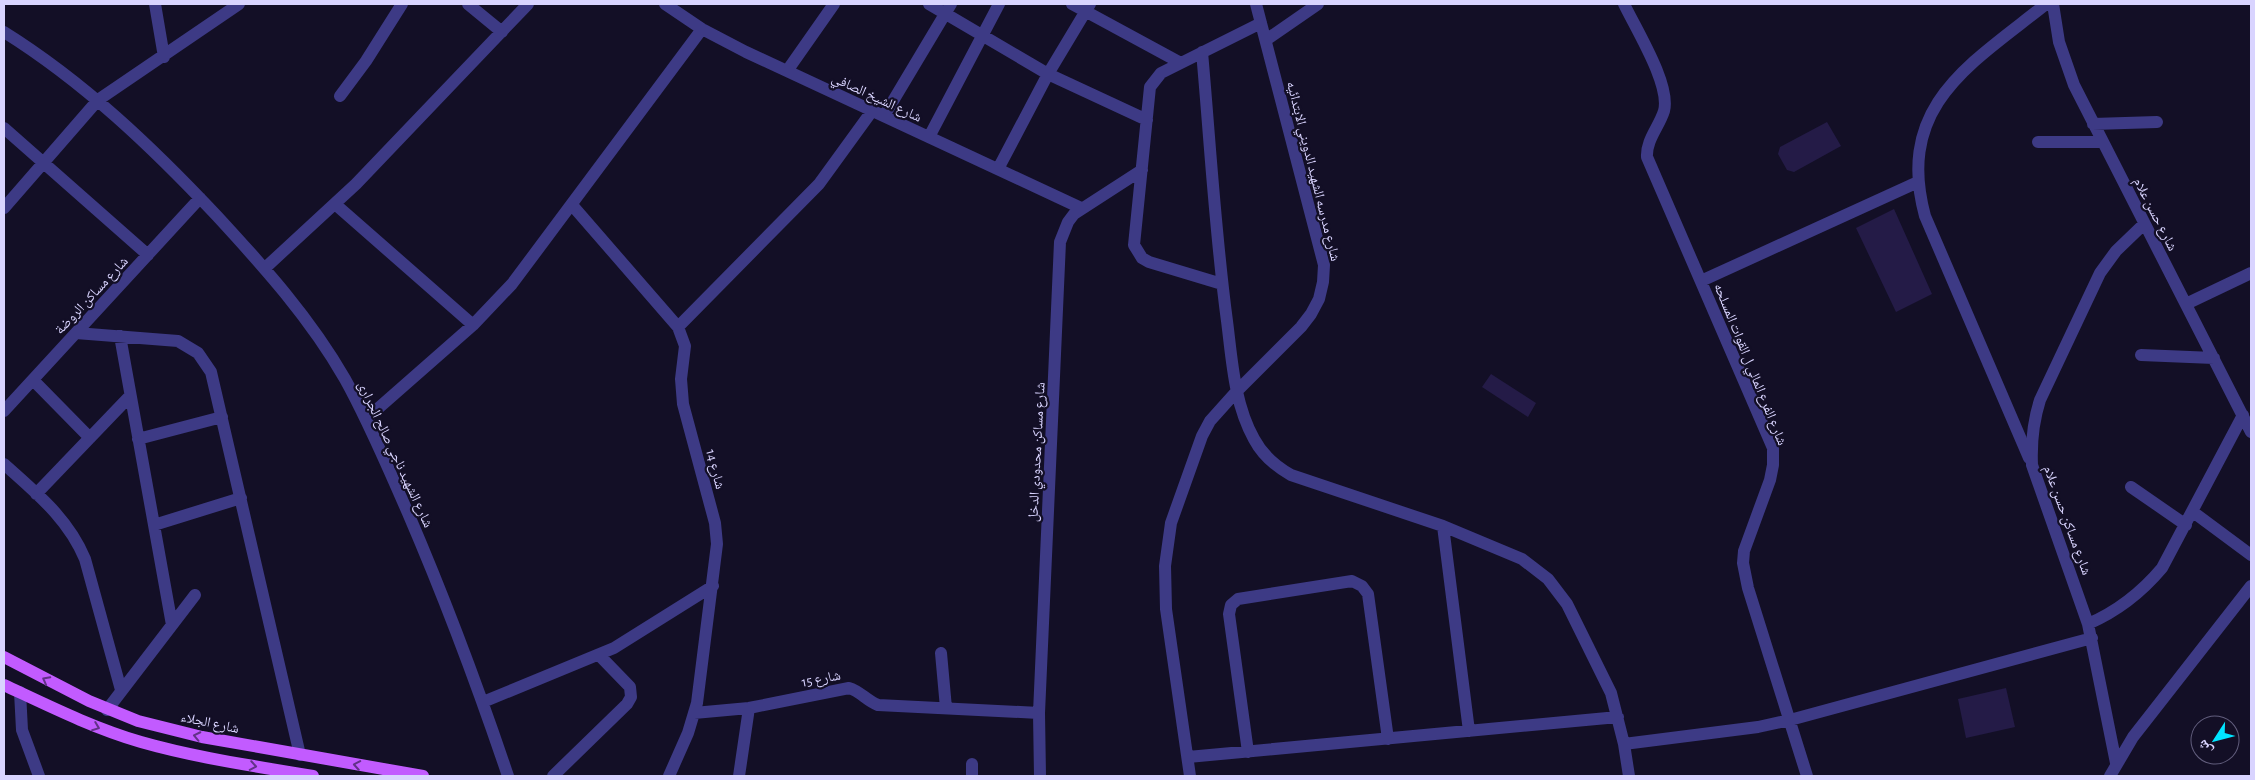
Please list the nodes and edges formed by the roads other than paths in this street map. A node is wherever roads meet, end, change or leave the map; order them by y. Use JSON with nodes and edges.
{"nodes":[{"id":1,"x":155,"y":4,"type":"edge"},
{"id":2,"x":239,"y":4,"type":"edge"},
{"id":3,"x":402,"y":4,"type":"edge"},
{"id":4,"x":468,"y":4,"type":"edge"},
{"id":5,"x":528,"y":4,"type":"edge"},
{"id":6,"x":665,"y":4,"type":"edge"},
{"id":7,"x":834,"y":4,"type":"edge"},
{"id":8,"x":929,"y":4,"type":"edge"},
{"id":9,"x":1000,"y":4,"type":"edge"},
{"id":10,"x":1072,"y":4,"type":"edge"},
{"id":11,"x":1256,"y":4,"type":"edge"},
{"id":12,"x":1318,"y":4,"type":"edge"},
{"id":13,"x":1624,"y":4,"type":"edge"},
{"id":14,"x":2046,"y":4,"type":"edge"},
{"id":15,"x":2053,"y":4,"type":"edge"},
{"id":16,"x":1088,"y":8,"type":"edge"},
{"id":17,"x":948,"y":9,"type":"edge"},
{"id":18,"x":1261,"y":23,"type":"junction"},
{"id":19,"x":702,"y":29,"type":"junction"},
{"id":20,"x":4,"y":32,"type":"edge"},
{"id":21,"x":502,"y":32,"type":"junction"},
{"id":22,"x":981,"y":36,"type":"junction"},
{"id":23,"x":1266,"y":40,"type":"junction"},
{"id":24,"x":1202,"y":52,"type":"junction"},
{"id":25,"x":164,"y":57,"type":"junction"},
{"id":26,"x":1179,"y":62,"type":"junction"},
{"id":27,"x":787,"y":71,"type":"junction"},
{"id":28,"x":1048,"y":74,"type":"junction"},
{"id":29,"x":340,"y":96,"type":"dead end"},
{"id":30,"x":98,"y":100,"type":"junction"},
{"id":31,"x":878,"y":113,"type":"junction"},
{"id":32,"x":1147,"y":120,"type":"junction"},
{"id":33,"x":2157,"y":122,"type":"dead end"},
{"id":34,"x":2093,"y":124,"type":"junction"},
{"id":35,"x":4,"y":128,"type":"edge"},
{"id":36,"x":928,"y":137,"type":"junction"},
{"id":37,"x":2038,"y":142,"type":"dead end"},
{"id":38,"x":2102,"y":142,"type":"junction"},
{"id":39,"x":44,"y":164,"type":"junction"},
{"id":40,"x":998,"y":169,"type":"junction"},
{"id":41,"x":1142,"y":170,"type":"junction"},
{"id":42,"x":1918,"y":182,"type":"junction"},
{"id":43,"x":200,"y":198,"type":"junction"},
{"id":44,"x":335,"y":204,"type":"junction"},
{"id":45,"x":572,"y":205,"type":"junction"},
{"id":46,"x":4,"y":208,"type":"edge"},
{"id":47,"x":1081,"y":208,"type":"junction"},
{"id":48,"x":2144,"y":224,"type":"junction"},
{"id":49,"x":148,"y":255,"type":"junction"},
{"id":50,"x":265,"y":268,"type":"junction"},
{"id":51,"x":2251,"y":273,"type":"edge"},
{"id":52,"x":1701,"y":281,"type":"junction"},
{"id":53,"x":1222,"y":284,"type":"junction"},
{"id":54,"x":2186,"y":304,"type":"junction"},
{"id":55,"x":472,"y":325,"type":"junction"},
{"id":56,"x":678,"y":327,"type":"junction"},
{"id":57,"x":76,"y":333,"type":"junction"},
{"id":58,"x":120,"y":336,"type":"junction"},
{"id":59,"x":2141,"y":354,"type":"dead end"},
{"id":60,"x":2214,"y":358,"type":"junction"},
{"id":61,"x":33,"y":380,"type":"junction"},
{"id":62,"x":1236,"y":392,"type":"junction"},
{"id":63,"x":130,"y":396,"type":"junction"},
{"id":64,"x":4,"y":411,"type":"edge"},
{"id":65,"x":2243,"y":415,"type":"junction"},
{"id":66,"x":222,"y":417,"type":"junction"},
{"id":67,"x":366,"y":418,"type":"junction"},
{"id":68,"x":2251,"y":432,"type":"edge"},
{"id":69,"x":90,"y":438,"type":"junction"},
{"id":70,"x":138,"y":439,"type":"junction"},
{"id":71,"x":4,"y":464,"type":"edge"},
{"id":72,"x":2032,"y":465,"type":"junction"},
{"id":73,"x":2131,"y":487,"type":"dead end"},
{"id":74,"x":36,"y":494,"type":"junction"},
{"id":75,"x":241,"y":498,"type":"junction"},
{"id":76,"x":2193,"y":512,"type":"junction"},
{"id":77,"x":154,"y":525,"type":"junction"},
{"id":78,"x":2186,"y":525,"type":"junction"},
{"id":79,"x":1443,"y":526,"type":"junction"},
{"id":80,"x":2251,"y":555,"type":"edge"},
{"id":81,"x":713,"y":586,"type":"junction"},
{"id":82,"x":2251,"y":586,"type":"edge"},
{"id":83,"x":195,"y":595,"type":"dead end"},
{"id":84,"x":2088,"y":624,"type":"junction"},
{"id":85,"x":172,"y":625,"type":"junction"},
{"id":86,"x":2092,"y":638,"type":"junction"},
{"id":87,"x":940,"y":653,"type":"dead end"},
{"id":88,"x":599,"y":655,"type":"junction"},
{"id":89,"x":4,"y":657,"type":"edge"},
{"id":90,"x":4,"y":685,"type":"edge"},
{"id":91,"x":121,"y":690,"type":"junction"},
{"id":92,"x":20,"y":692,"type":"junction"},
{"id":93,"x":483,"y":702,"type":"junction"},
{"id":94,"x":749,"y":708,"type":"junction"},
{"id":95,"x":946,"y":708,"type":"junction"},
{"id":96,"x":106,"y":710,"type":"junction"},
{"id":97,"x":1039,"y":713,"type":"junction"},
{"id":98,"x":694,"y":714,"type":"junction"},
{"id":99,"x":1618,"y":717,"type":"junction"},
{"id":100,"x":1790,"y":720,"type":"junction"},
{"id":101,"x":1469,"y":731,"type":"junction"},
{"id":102,"x":1388,"y":739,"type":"junction"},
{"id":103,"x":1624,"y":744,"type":"junction"},
{"id":104,"x":1248,"y":752,"type":"junction"},
{"id":105,"x":300,"y":755,"type":"junction"},
{"id":106,"x":1188,"y":758,"type":"junction"},
{"id":107,"x":2116,"y":763,"type":"junction"},
{"id":108,"x":38,"y":776,"type":"edge"},
{"id":109,"x":313,"y":776,"type":"edge"},
{"id":110,"x":423,"y":776,"type":"edge"},
{"id":111,"x":508,"y":776,"type":"edge"},
{"id":112,"x":553,"y":776,"type":"edge"},
{"id":113,"x":669,"y":776,"type":"edge"},
{"id":114,"x":740,"y":776,"type":"edge"},
{"id":115,"x":1040,"y":776,"type":"edge"},
{"id":116,"x":1190,"y":776,"type":"edge"},
{"id":117,"x":1629,"y":776,"type":"edge"},
{"id":118,"x":1807,"y":776,"type":"edge"},
{"id":119,"x":2110,"y":776,"type":"edge"}],
"edges":[{"from":1,"to":25,"type":"street"},
{"from":2,"to":25,"type":"street"},
{"from":3,"to":29,"type":"street"},
{"from":4,"to":21,"type":"street"},
{"from":5,"to":21,"type":"street"},
{"from":6,"to":19,"type":"street","name":"شارع الشيخ الصافي"},
{"from":7,"to":27,"type":"street"},
{"from":8,"to":17,"type":"street"},
{"from":9,"to":22,"type":"street"},
{"from":10,"to":16,"type":"street"},
{"from":11,"to":18,"type":"street","name":"شارع مدرسه الشهيد الدويني الابتدائيه"},
{"from":12,"to":23,"type":"street"},
{"from":13,"to":52,"type":"street","name":"شارع الفرع المالي ل القوات المسلحه"},
{"from":14,"to":42,"type":"street"},
{"from":15,"to":34,"type":"street","name":"شارع حسن علام"},
{"from":16,"to":26,"type":"street"},
{"from":16,"to":28,"type":"street"},
{"from":17,"to":22,"type":"street"},
{"from":17,"to":31,"type":"street"},
{"from":18,"to":23,"type":"street","name":"شارع مدرسه الشهيد الدويني الابتدائيه"},
{"from":18,"to":24,"type":"street"},
{"from":19,"to":27,"type":"street","name":"شارع الشيخ الصافي"},
{"from":19,"to":45,"type":"street"},
{"from":20,"to":30,"type":"street","name":"شارع الشهيد ناجي صالح الجرارى"},
{"from":21,"to":44,"type":"street"},
{"from":22,"to":28,"type":"street"},
{"from":22,"to":36,"type":"street"},
{"from":23,"to":62,"type":"street","name":"شارع مدرسه الشهيد الدويني الابتدائيه"},
{"from":24,"to":26,"type":"street"},
{"from":24,"to":53,"type":"street"},
{"from":25,"to":30,"type":"street"},
{"from":26,"to":32,"type":"street"},
{"from":27,"to":31,"type":"street","name":"شارع الشيخ الصافي"},
{"from":28,"to":32,"type":"street"},
{"from":28,"to":40,"type":"street"},
{"from":30,"to":39,"type":"street"},
{"from":30,"to":43,"type":"street","name":"شارع الشهيد ناجي صالح الجرارى"},
{"from":31,"to":36,"type":"street","name":"شارع الشيخ الصافي"},
{"from":31,"to":56,"type":"street"},
{"from":32,"to":41,"type":"street"},
{"from":33,"to":34,"type":"street"},
{"from":34,"to":38,"type":"street","name":"شارع حسن علام"},
{"from":35,"to":39,"type":"street"},
{"from":36,"to":40,"type":"street","name":"شارع الشيخ الصافي"},
{"from":37,"to":38,"type":"street"},
{"from":38,"to":48,"type":"street","name":"شارع حسن علام"},
{"from":39,"to":46,"type":"street"},
{"from":39,"to":49,"type":"street"},
{"from":40,"to":47,"type":"street","name":"شارع الشيخ الصافي"},
{"from":41,"to":47,"type":"street","name":"شارع مساكن محدودي الدخل"},
{"from":41,"to":53,"type":"street"},
{"from":42,"to":52,"type":"street"},
{"from":42,"to":72,"type":"street"},
{"from":43,"to":49,"type":"street","name":"شارع مساكن الروضة"},
{"from":43,"to":50,"type":"street","name":"شارع الشهيد ناجي صالح الجرارى"},
{"from":44,"to":50,"type":"street"},
{"from":44,"to":55,"type":"street"},
{"from":45,"to":55,"type":"street"},
{"from":45,"to":56,"type":"street","name":"شارع 14"},
{"from":47,"to":97,"type":"street","name":"شارع مساكن محدودي الدخل"},
{"from":48,"to":54,"type":"street","name":"شارع حسن علام"},
{"from":48,"to":72,"type":"street","name":"شارع مساكن حسن علام"},
{"from":49,"to":57,"type":"street","name":"شارع مساكن الروضة"},
{"from":50,"to":67,"type":"street","name":"شارع الشهيد ناجي صالح الجرارى"},
{"from":51,"to":54,"type":"street"},
{"from":52,"to":100,"type":"street","name":"شارع الفرع المالي ل القوات المسلحه"},
{"from":53,"to":62,"type":"street"},
{"from":54,"to":60,"type":"street","name":"شارع حسن علام"},
{"from":55,"to":67,"type":"street"},
{"from":56,"to":81,"type":"street","name":"شارع 14"},
{"from":57,"to":58,"type":"street"},
{"from":57,"to":61,"type":"street","name":"شارع مساكن الروضة"},
{"from":58,"to":63,"type":"street"},
{"from":58,"to":66,"type":"street"},
{"from":59,"to":60,"type":"street"},
{"from":60,"to":65,"type":"street","name":"شارع حسن علام"},
{"from":61,"to":64,"type":"street","name":"شارع مساكن الروضة"},
{"from":61,"to":69,"type":"street"},
{"from":62,"to":79,"type":"street"},
{"from":62,"to":106,"type":"street","name":"شارع مدرسه الشهيد الدويني الابتدائيه"},
{"from":63,"to":69,"type":"street"},
{"from":63,"to":70,"type":"street"},
{"from":65,"to":68,"type":"street","name":"شارع حسن علام"},
{"from":65,"to":76,"type":"street"},
{"from":66,"to":70,"type":"street"},
{"from":66,"to":75,"type":"street"},
{"from":67,"to":93,"type":"street","name":"شارع الشهيد ناجي صالح الجرارى"},
{"from":69,"to":74,"type":"street"},
{"from":70,"to":77,"type":"street"},
{"from":71,"to":74,"type":"street"},
{"from":72,"to":84,"type":"street","name":"شارع مساكن حسن علام"},
{"from":73,"to":78,"type":"street"},
{"from":74,"to":91,"type":"street"},
{"from":75,"to":77,"type":"street"},
{"from":75,"to":105,"type":"street"},
{"from":76,"to":78,"type":"street"},
{"from":76,"to":80,"type":"street"},
{"from":77,"to":85,"type":"street"},
{"from":78,"to":84,"type":"street"},
{"from":79,"to":99,"type":"street"},
{"from":79,"to":101,"type":"street"},
{"from":81,"to":88,"type":"street"},
{"from":81,"to":98,"type":"street","name":"شارع 14"},
{"from":82,"to":107,"type":"street"},
{"from":83,"to":85,"type":"street"},
{"from":84,"to":86,"type":"street","name":"شارع مساكن حسن علام"},
{"from":85,"to":91,"type":"street"},
{"from":86,"to":100,"type":"street"},
{"from":86,"to":107,"type":"street","name":"شارع مساكن حسن علام"},
{"from":87,"to":95,"type":"street"},
{"from":88,"to":93,"type":"street"},
{"from":88,"to":112,"type":"street"},
{"from":96,"to":89,"type":"main road","name":"شارع الجلاء","one_way":true},
{"from":90,"to":92,"type":"main road"},
{"from":91,"to":96,"type":"street"},
{"from":92,"to":108,"type":"street"},
{"from":92,"to":109,"type":"main road","one_way":true},
{"from":93,"to":111,"type":"street","name":"شارع الشهيد ناجي صالح الجرارى"},
{"from":94,"to":95,"type":"street","name":"شارع 15"},
{"from":94,"to":98,"type":"street","name":"شارع 15"},
{"from":94,"to":114,"type":"street"},
{"from":95,"to":97,"type":"street","name":"شارع 15"},
{"from":105,"to":96,"type":"main road","name":"شارع الجلاء","one_way":true},
{"from":97,"to":115,"type":"street","name":"شارع مساكن محدودي الدخل"},
{"from":98,"to":113,"type":"street","name":"شارع 14"},
{"from":99,"to":101,"type":"street"},
{"from":99,"to":103,"type":"street"},
{"from":100,"to":103,"type":"street"},
{"from":100,"to":118,"type":"street","name":"شارع الفرع المالي ل القوات المسلحه"},
{"from":101,"to":102,"type":"street"},
{"from":102,"to":104,"type":"street"},
{"from":102,"to":104,"type":"street"},
{"from":103,"to":117,"type":"street"},
{"from":104,"to":106,"type":"street"},
{"from":110,"to":105,"type":"main road","name":"شارع الجلاء","one_way":true},
{"from":106,"to":116,"type":"street","name":"شارع مدرسه الشهيد الدويني الابتدائيه"},
{"from":107,"to":119,"type":"street"}]}
